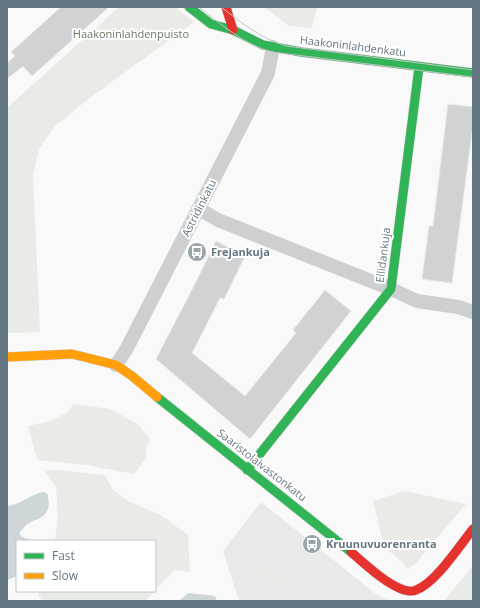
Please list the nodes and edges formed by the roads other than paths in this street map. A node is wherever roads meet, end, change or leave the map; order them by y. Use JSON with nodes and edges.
{"nodes":[{"id":1,"x":189,"y":7,"type":"edge"},
{"id":2,"x":226,"y":7,"type":"edge"},
{"id":3,"x":233,"y":30,"type":"junction"},
{"id":4,"x":273,"y":47,"type":"junction"},
{"id":5,"x":419,"y":67,"type":"junction"},
{"id":6,"x":473,"y":73,"type":"edge"},
{"id":7,"x":199,"y":209,"type":"junction"},
{"id":8,"x":391,"y":289,"type":"junction"},
{"id":9,"x":473,"y":312,"type":"edge"},
{"id":10,"x":7,"y":357,"type":"edge"},
{"id":11,"x":116,"y":365,"type":"junction"},
{"id":12,"x":247,"y":470,"type":"junction"},
{"id":13,"x":473,"y":528,"type":"edge"}],
"edges":[{"from":1,"to":3,"type":"street","name":"Haakoninlahdenkatu"},
{"from":2,"to":3,"type":"street"},
{"from":3,"to":4,"type":"street","name":"Haakoninlahdenkatu"},
{"from":4,"to":5,"type":"street","name":"Haakoninlahdenkatu"},
{"from":4,"to":7,"type":"street","name":"Astridinkatu"},
{"from":5,"to":6,"type":"street","name":"Haakoninlahdenkatu"},
{"from":5,"to":8,"type":"street","name":"Ellidankuja"},
{"from":7,"to":8,"type":"street"},
{"from":7,"to":11,"type":"street","name":"Astridinkatu"},
{"from":8,"to":9,"type":"street"},
{"from":8,"to":12,"type":"street","name":"Ellidankuja"},
{"from":10,"to":11,"type":"street","name":"Saaristolaivastonkatu"},
{"from":11,"to":12,"type":"street","name":"Saaristolaivastonkatu"},
{"from":12,"to":13,"type":"street","name":"Saaristolaivastonkatu"}]}
